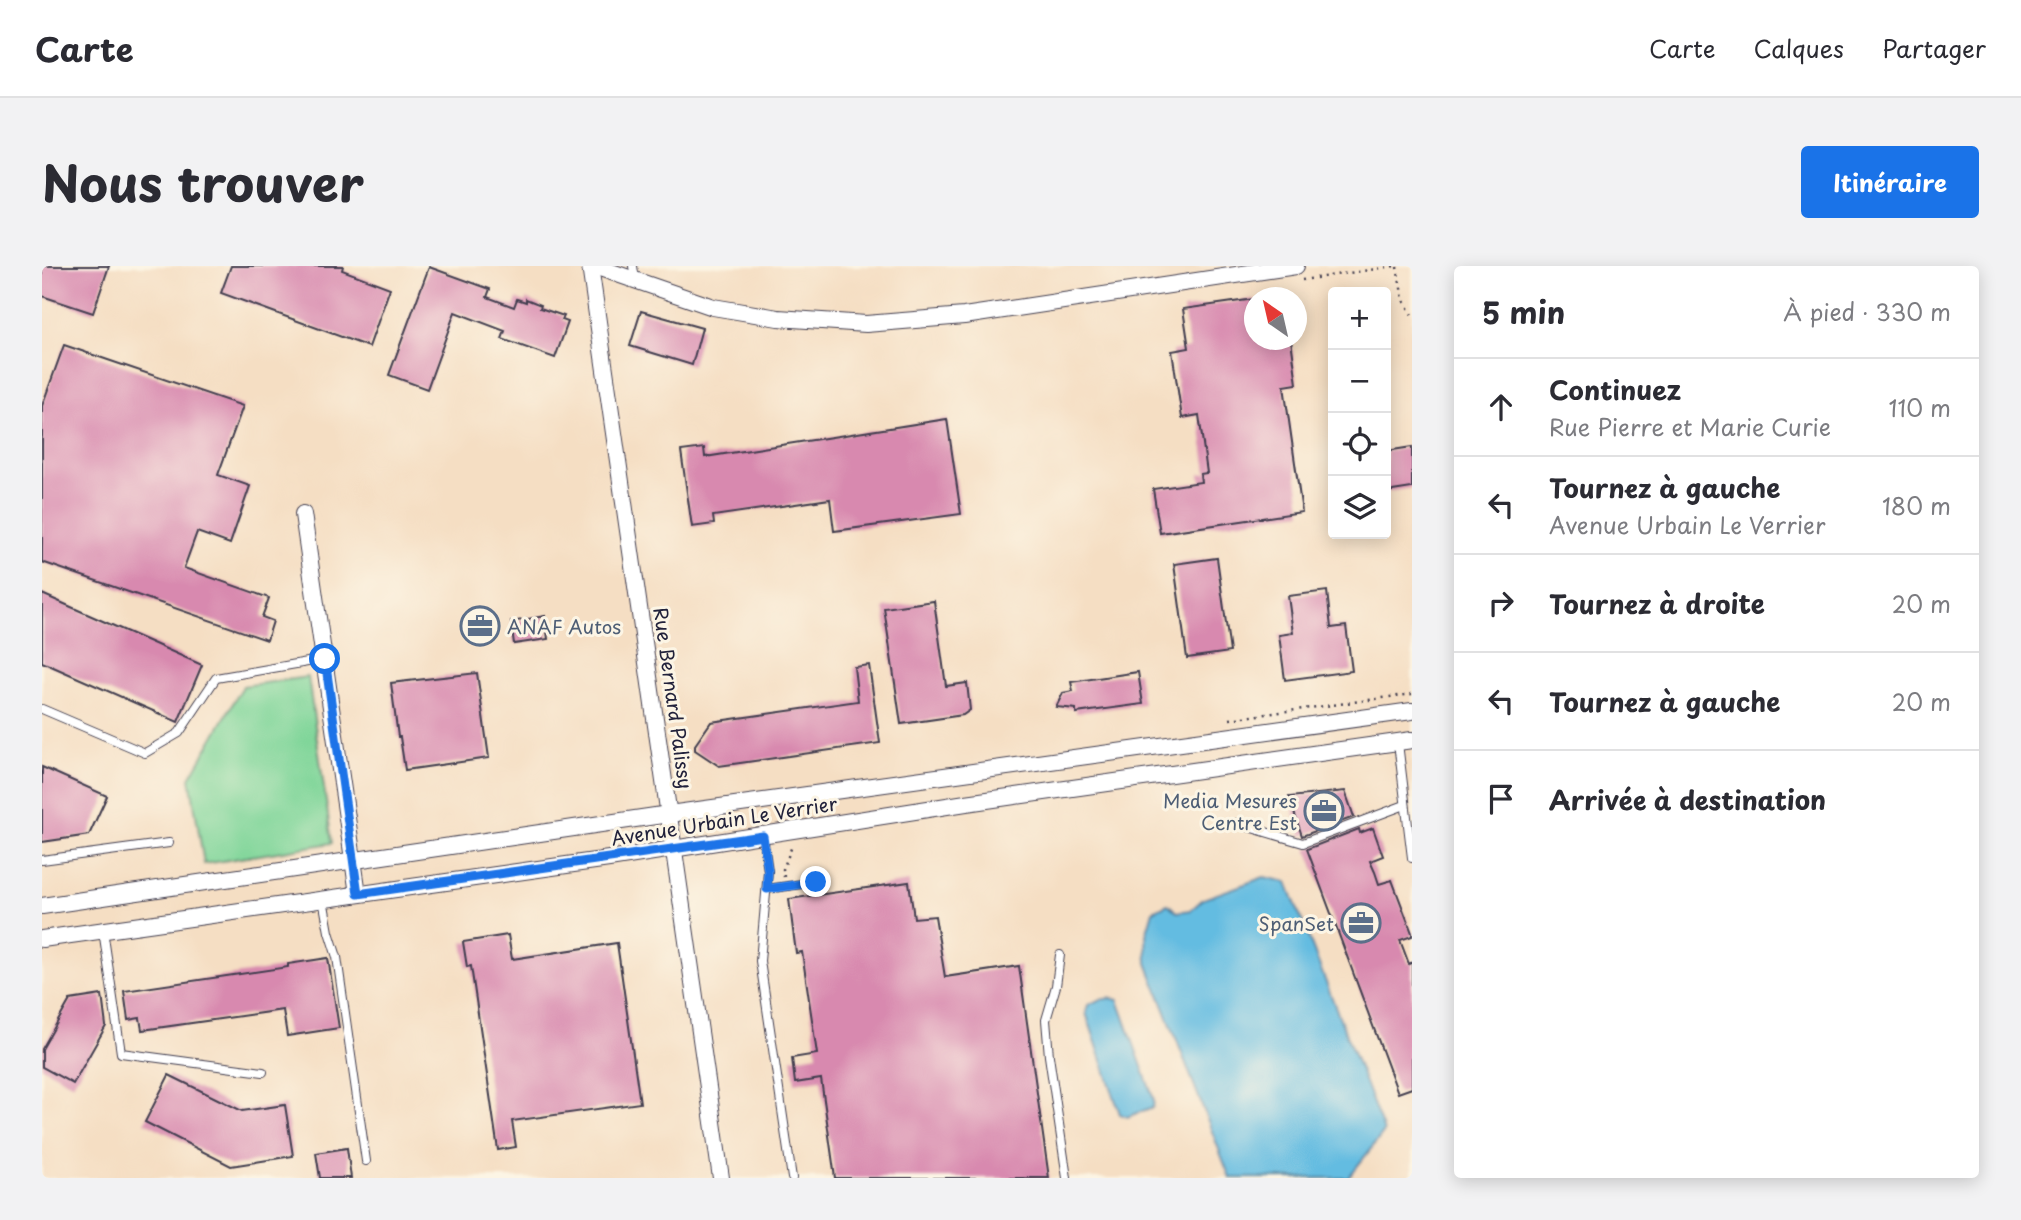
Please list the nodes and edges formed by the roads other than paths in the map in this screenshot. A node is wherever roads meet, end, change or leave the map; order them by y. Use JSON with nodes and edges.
{"nodes":[{"id":1,"x":592,"y":266,"type":"edge"},
{"id":2,"x":1296,"y":266,"type":"edge"},
{"id":3,"x":634,"y":273,"type":"edge"},
{"id":4,"x":303,"y":514,"type":"dead end"},
{"id":5,"x":325,"y":659,"type":"junction"},
{"id":6,"x":42,"y":709,"type":"edge"},
{"id":7,"x":1412,"y":711,"type":"edge"},
{"id":8,"x":1405,"y":742,"type":"edge"},
{"id":9,"x":1405,"y":805,"type":"junction"},
{"id":10,"x":669,"y":814,"type":"junction"},
{"id":11,"x":1235,"y":823,"type":"dead end"},
{"id":12,"x":763,"y":836,"type":"junction"},
{"id":13,"x":169,"y":843,"type":"dead end"},
{"id":14,"x":674,"y":849,"type":"junction"},
{"id":15,"x":1412,"y":858,"type":"edge"},
{"id":16,"x":42,"y":860,"type":"edge"},
{"id":17,"x":354,"y":860,"type":"junction"},
{"id":18,"x":816,"y":882,"type":"dead end"},
{"id":19,"x":767,"y":889,"type":"junction"},
{"id":20,"x":358,"y":894,"type":"junction"},
{"id":21,"x":323,"y":899,"type":"junction"},
{"id":22,"x":42,"y":906,"type":"edge"},
{"id":23,"x":103,"y":930,"type":"junction"},
{"id":24,"x":42,"y":939,"type":"edge"},
{"id":25,"x":1060,"y":955,"type":"dead end"},
{"id":26,"x":262,"y":1072,"type":"dead end"},
{"id":27,"x":366,"y":1161,"type":"dead end"},
{"id":28,"x":721,"y":1178,"type":"edge"},
{"id":29,"x":792,"y":1178,"type":"edge"},
{"id":30,"x":1067,"y":1178,"type":"edge"}],
"edges":[{"from":1,"to":3,"type":"street"},
{"from":1,"to":10,"type":"street","name":"Rue Bernard Palissy"},
{"from":2,"to":3,"type":"street"},
{"from":4,"to":5,"type":"street"},
{"from":5,"to":6,"type":"lane"},
{"from":5,"to":17,"type":"street"},
{"from":7,"to":10,"type":"street","name":"Avenue Urbain Le Verrier"},
{"from":8,"to":9,"type":"lane"},
{"from":8,"to":12,"type":"street","name":"Avenue Urbain Le Verrier"},
{"from":9,"to":11,"type":"lane"},
{"from":9,"to":15,"type":"lane"},
{"from":10,"to":14,"type":"street","name":"Rue Bernard Palissy"},
{"from":10,"to":17,"type":"street","name":"Avenue Urbain Le Verrier"},
{"from":12,"to":14,"type":"street","name":"Avenue Urbain Le Verrier"},
{"from":12,"to":19,"type":"lane"},
{"from":13,"to":16,"type":"lane"},
{"from":14,"to":20,"type":"street","name":"Avenue Urbain Le Verrier"},
{"from":14,"to":28,"type":"street","name":"Rue Bernard Palissy"},
{"from":17,"to":20,"type":"street"},
{"from":17,"to":22,"type":"street","name":"Avenue Urbain Le Verrier"},
{"from":18,"to":19,"type":"lane"},
{"from":19,"to":29,"type":"lane"},
{"from":20,"to":21,"type":"street","name":"Avenue Urbain Le Verrier"},
{"from":21,"to":23,"type":"street","name":"Avenue Urbain Le Verrier"},
{"from":21,"to":27,"type":"lane"},
{"from":23,"to":24,"type":"street","name":"Avenue Urbain Le Verrier"},
{"from":23,"to":26,"type":"lane"},
{"from":25,"to":30,"type":"lane"}]}
